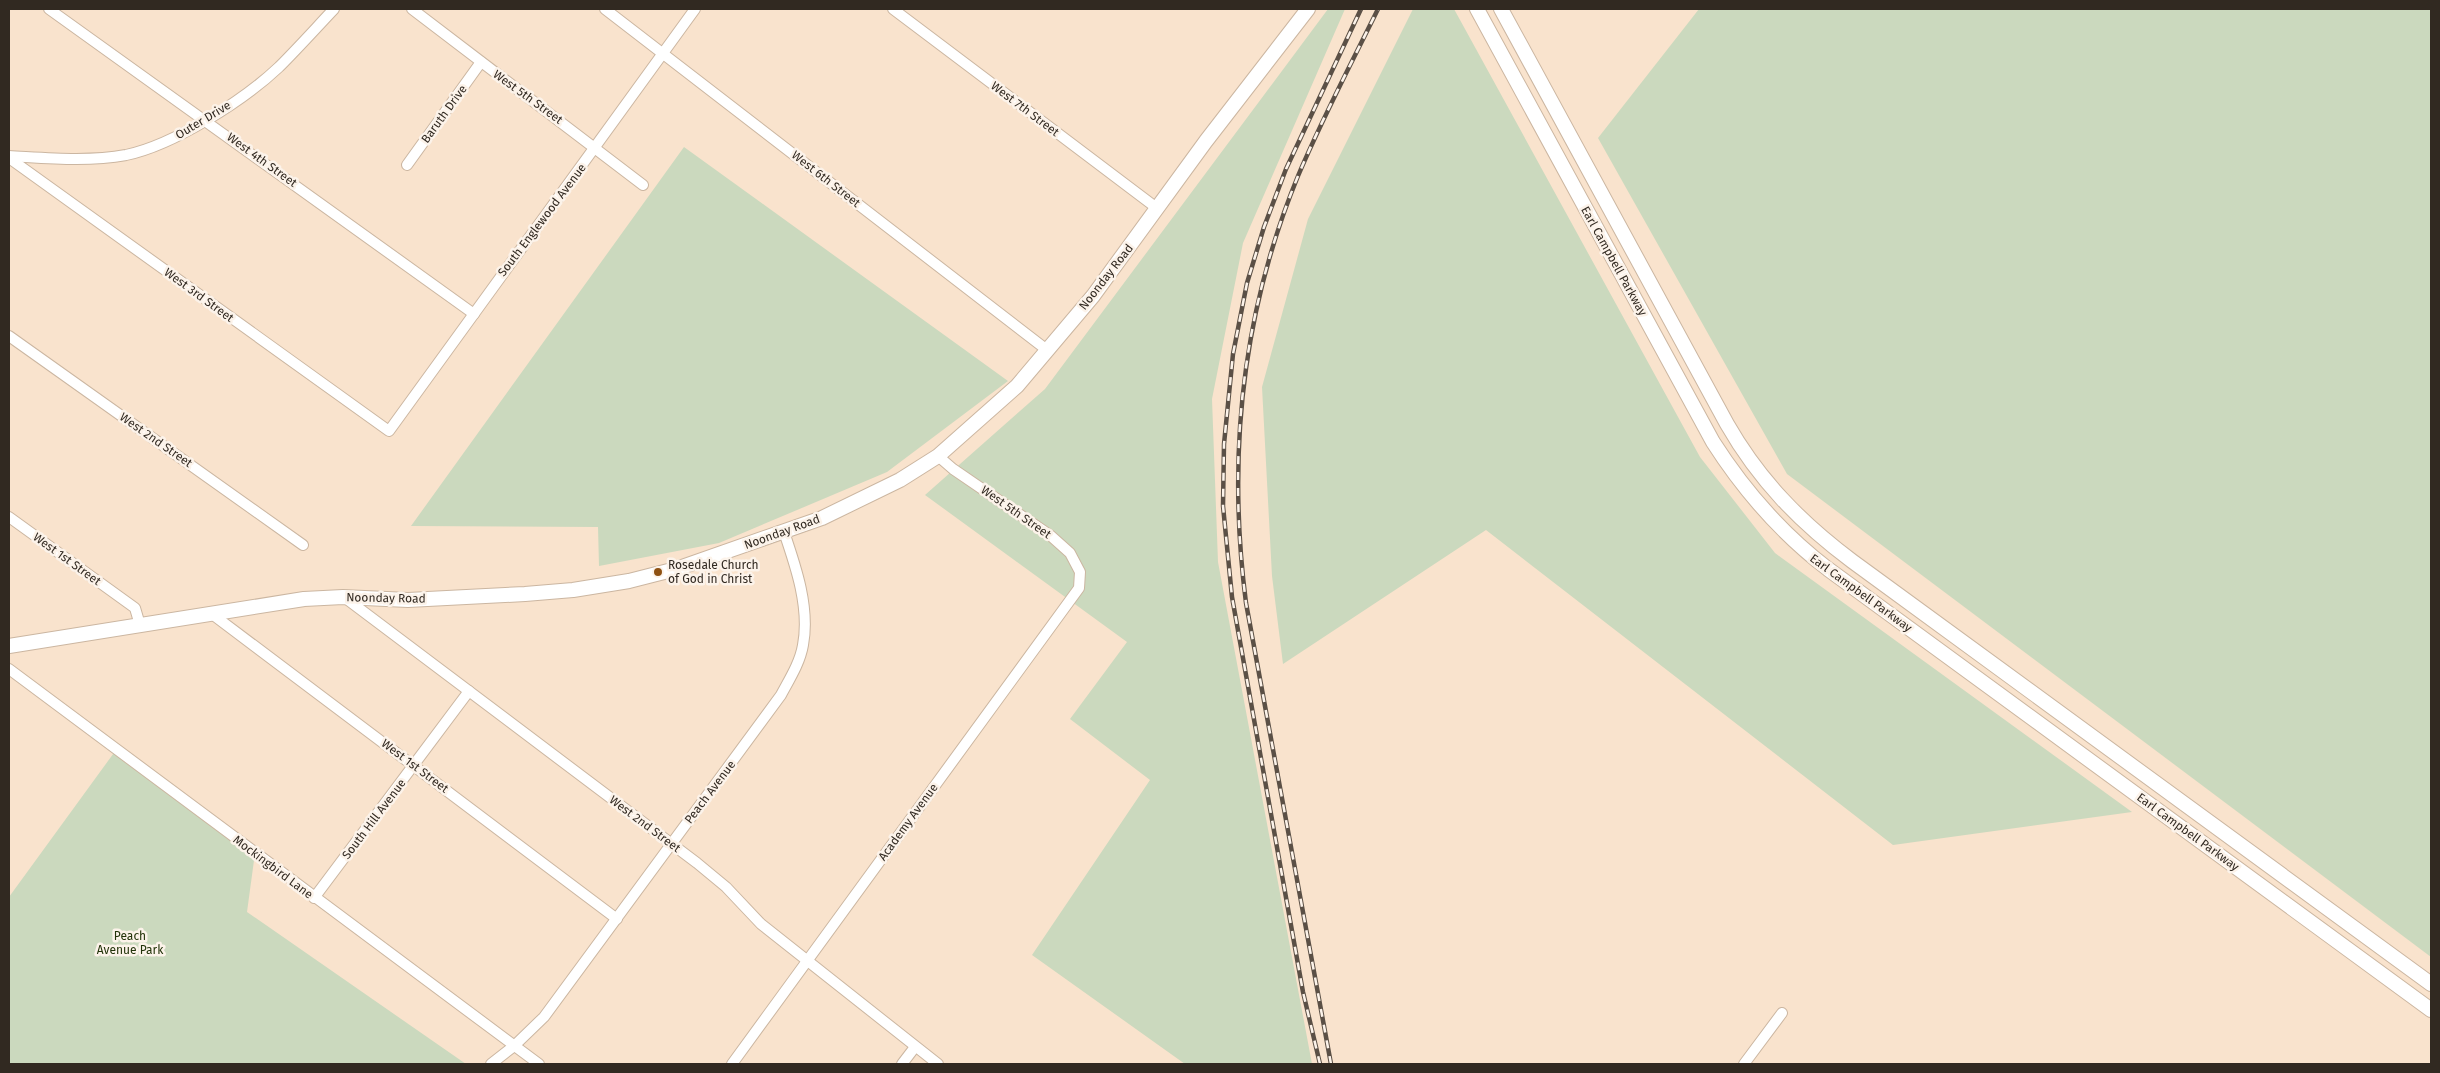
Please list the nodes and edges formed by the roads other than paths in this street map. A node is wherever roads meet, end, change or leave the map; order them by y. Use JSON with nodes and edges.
{"nodes":[{"id":1,"x":49,"y":9,"type":"edge"},
{"id":2,"x":334,"y":9,"type":"edge"},
{"id":3,"x":412,"y":9,"type":"edge"},
{"id":4,"x":605,"y":9,"type":"edge"},
{"id":5,"x":695,"y":9,"type":"edge"},
{"id":6,"x":893,"y":9,"type":"edge"},
{"id":7,"x":1308,"y":9,"type":"edge"},
{"id":8,"x":1477,"y":9,"type":"edge"},
{"id":9,"x":1501,"y":9,"type":"edge"},
{"id":10,"x":662,"y":52,"type":"junction"},
{"id":11,"x":481,"y":62,"type":"junction"},
{"id":12,"x":205,"y":120,"type":"junction"},
{"id":13,"x":596,"y":147,"type":"junction"},
{"id":14,"x":9,"y":157,"type":"edge"},
{"id":15,"x":407,"y":165,"type":"dead end"},
{"id":16,"x":643,"y":185,"type":"dead end"},
{"id":17,"x":1158,"y":209,"type":"junction"},
{"id":18,"x":474,"y":314,"type":"junction"},
{"id":19,"x":9,"y":336,"type":"edge"},
{"id":20,"x":1047,"y":350,"type":"junction"},
{"id":21,"x":389,"y":431,"type":"joint"},
{"id":22,"x":938,"y":456,"type":"junction"},
{"id":23,"x":9,"y":517,"type":"edge"},
{"id":24,"x":784,"y":532,"type":"junction"},
{"id":25,"x":1816,"y":534,"type":"junction"},
{"id":26,"x":303,"y":545,"type":"dead end"},
{"id":27,"x":1803,"y":549,"type":"junction"},
{"id":28,"x":1080,"y":579,"type":"joint"},
{"id":29,"x":343,"y":597,"type":"junction"},
{"id":30,"x":212,"y":614,"type":"junction"},
{"id":31,"x":140,"y":625,"type":"junction"},
{"id":32,"x":9,"y":646,"type":"edge"},
{"id":33,"x":9,"y":669,"type":"edge"},
{"id":34,"x":469,"y":692,"type":"junction"},
{"id":35,"x":414,"y":765,"type":"junction"},
{"id":36,"x":671,"y":844,"type":"junction"},
{"id":37,"x":314,"y":898,"type":"junction"},
{"id":38,"x":617,"y":919,"type":"junction"},
{"id":39,"x":2359,"y":932,"type":"junction"},
{"id":40,"x":2347,"y":948,"type":"junction"},
{"id":41,"x":807,"y":960,"type":"junction"},
{"id":42,"x":2431,"y":984,"type":"edge"},
{"id":43,"x":2431,"y":1010,"type":"edge"},
{"id":44,"x":1782,"y":1013,"type":"dead end"},
{"id":45,"x":514,"y":1046,"type":"junction"},
{"id":46,"x":915,"y":1047,"type":"junction"},
{"id":47,"x":491,"y":1064,"type":"edge"},
{"id":48,"x":539,"y":1064,"type":"edge"},
{"id":49,"x":732,"y":1064,"type":"edge"},
{"id":50,"x":902,"y":1064,"type":"edge"},
{"id":51,"x":938,"y":1064,"type":"edge"},
{"id":52,"x":1744,"y":1064,"type":"edge"}],
"edges":[{"from":1,"to":12,"type":"street","name":"West 4th Street"},
{"from":2,"to":12,"type":"street","name":"Outer Drive"},
{"from":3,"to":11,"type":"street","name":"West 5th Street"},
{"from":4,"to":10,"type":"street","name":"West 6th Street"},
{"from":5,"to":10,"type":"street","name":"South Englewood Avenue"},
{"from":6,"to":17,"type":"street","name":"West 7th Street"},
{"from":7,"to":17,"type":"main road","name":"Noonday Road"},
{"from":8,"to":27,"type":"main road","name":"Earl Campbell Parkway"},
{"from":9,"to":25,"type":"main road","name":"Earl Campbell Parkway"},
{"from":10,"to":13,"type":"street","name":"South Englewood Avenue"},
{"from":10,"to":20,"type":"street","name":"West 6th Street"},
{"from":11,"to":13,"type":"street","name":"West 5th Street"},
{"from":11,"to":15,"type":"street","name":"Baruth Drive"},
{"from":12,"to":14,"type":"street","name":"Outer Drive"},
{"from":12,"to":18,"type":"street","name":"West 4th Street"},
{"from":13,"to":16,"type":"street","name":"West 5th Street"},
{"from":13,"to":18,"type":"street","name":"South Englewood Avenue"},
{"from":14,"to":21,"type":"street","name":"West 3rd Street"},
{"from":17,"to":20,"type":"main road","name":"Noonday Road"},
{"from":18,"to":21,"type":"street","name":"South Englewood Avenue"},
{"from":19,"to":26,"type":"street","name":"West 2nd Street"},
{"from":20,"to":22,"type":"main road","name":"Noonday Road"},
{"from":22,"to":24,"type":"main road","name":"Noonday Road"},
{"from":22,"to":28,"type":"street","name":"West 5th Street"},
{"from":23,"to":31,"type":"street","name":"West 1st Street"},
{"from":24,"to":29,"type":"main road","name":"Noonday Road"},
{"from":24,"to":36,"type":"street","name":"Peach Avenue"},
{"from":25,"to":27,"type":"main road"},
{"from":25,"to":39,"type":"main road","name":"Earl Campbell Parkway"},
{"from":27,"to":40,"type":"main road","name":"Earl Campbell Parkway"},
{"from":28,"to":41,"type":"street","name":"Academy Avenue"},
{"from":29,"to":30,"type":"main road","name":"Noonday Road"},
{"from":29,"to":34,"type":"street","name":"West 2nd Street"},
{"from":30,"to":31,"type":"main road","name":"Noonday Road"},
{"from":30,"to":35,"type":"street","name":"West 1st Street"},
{"from":31,"to":32,"type":"main road","name":"Noonday Road"},
{"from":33,"to":37,"type":"street","name":"Mockingbird Lane"},
{"from":34,"to":35,"type":"street","name":"South Hill Avenue"},
{"from":34,"to":36,"type":"street","name":"West 2nd Street"},
{"from":35,"to":37,"type":"street","name":"South Hill Avenue"},
{"from":35,"to":38,"type":"street","name":"West 1st Street"},
{"from":36,"to":38,"type":"street","name":"Peach Avenue"},
{"from":36,"to":41,"type":"street","name":"West 2nd Street"},
{"from":37,"to":45,"type":"street","name":"Mockingbird Lane"},
{"from":38,"to":45,"type":"street","name":"Peach Avenue"},
{"from":39,"to":40,"type":"main road"},
{"from":39,"to":42,"type":"main road","name":"Earl Campbell Parkway"},
{"from":40,"to":43,"type":"main road","name":"Earl Campbell Parkway"},
{"from":41,"to":46,"type":"street","name":"West 2nd Street"},
{"from":41,"to":49,"type":"street","name":"Academy Avenue"},
{"from":44,"to":52,"type":"street"},
{"from":45,"to":47,"type":"street","name":"Peach Avenue"},
{"from":45,"to":48,"type":"street","name":"Mockingbird Lane"},
{"from":46,"to":50,"type":"street"},
{"from":46,"to":51,"type":"street","name":"West 2nd Street"}]}
